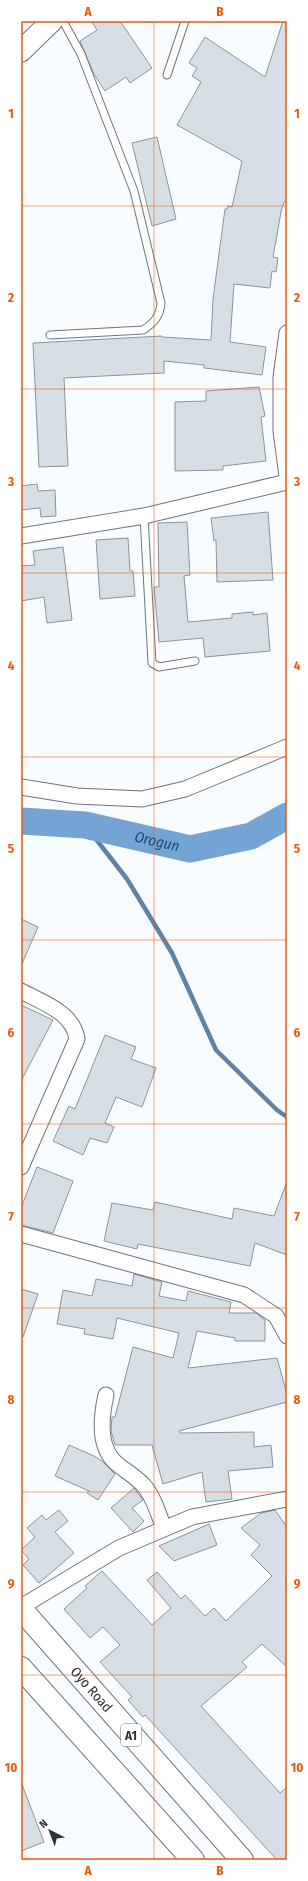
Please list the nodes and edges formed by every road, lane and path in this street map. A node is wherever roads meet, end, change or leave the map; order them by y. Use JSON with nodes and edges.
{"nodes":[{"id":1,"x":52,"y":21,"type":"edge"},
{"id":2,"x":63,"y":21,"type":"edge"},
{"id":3,"x":185,"y":21,"type":"edge"},
{"id":4,"x":21,"y":51,"type":"edge"},
{"id":5,"x":167,"y":75,"type":"dead end"},
{"id":6,"x":287,"y":333,"type":"edge"},
{"id":7,"x":50,"y":335,"type":"dead end"},
{"id":8,"x":287,"y":476,"type":"edge"},
{"id":9,"x":287,"y":482,"type":"edge"},
{"id":10,"x":144,"y":516,"type":"junction"},
{"id":11,"x":21,"y":536,"type":"edge"},
{"id":12,"x":195,"y":661,"type":"dead end"},
{"id":13,"x":287,"y":747,"type":"edge"},
{"id":14,"x":21,"y":787,"type":"edge"},
{"id":15,"x":21,"y":992,"type":"edge"},
{"id":16,"x":21,"y":1167,"type":"edge"},
{"id":17,"x":21,"y":1234,"type":"edge"},
{"id":18,"x":287,"y":1336,"type":"edge"},
{"id":19,"x":106,"y":1395,"type":"dead end"},
{"id":20,"x":282,"y":1500,"type":"edge"},
{"id":21,"x":287,"y":1512,"type":"edge"},
{"id":22,"x":164,"y":1529,"type":"junction"},
{"id":23,"x":21,"y":1608,"type":"edge"},
{"id":24,"x":21,"y":1668,"type":"edge"},
{"id":25,"x":193,"y":1860,"type":"edge"},
{"id":26,"x":242,"y":1860,"type":"edge"}],
"edges":[{"from":1,"to":4,"type":"main road"},
{"from":2,"to":7,"type":"lane"},
{"from":3,"to":5,"type":"lane"},
{"from":6,"to":8,"type":"street"},
{"from":9,"to":10,"type":"street"},
{"from":10,"to":11,"type":"street"},
{"from":10,"to":12,"type":"lane"},
{"from":13,"to":14,"type":"street"},
{"from":15,"to":16,"type":"street"},
{"from":17,"to":18,"type":"street"},
{"from":19,"to":22,"type":"street"},
{"from":20,"to":21,"type":"street"},
{"from":20,"to":22,"type":"street"},
{"from":22,"to":23,"type":"street"},
{"from":23,"to":26,"type":"highway","name":"Oyo Road","number":"A1"},
{"from":24,"to":25,"type":"highway"}]}
